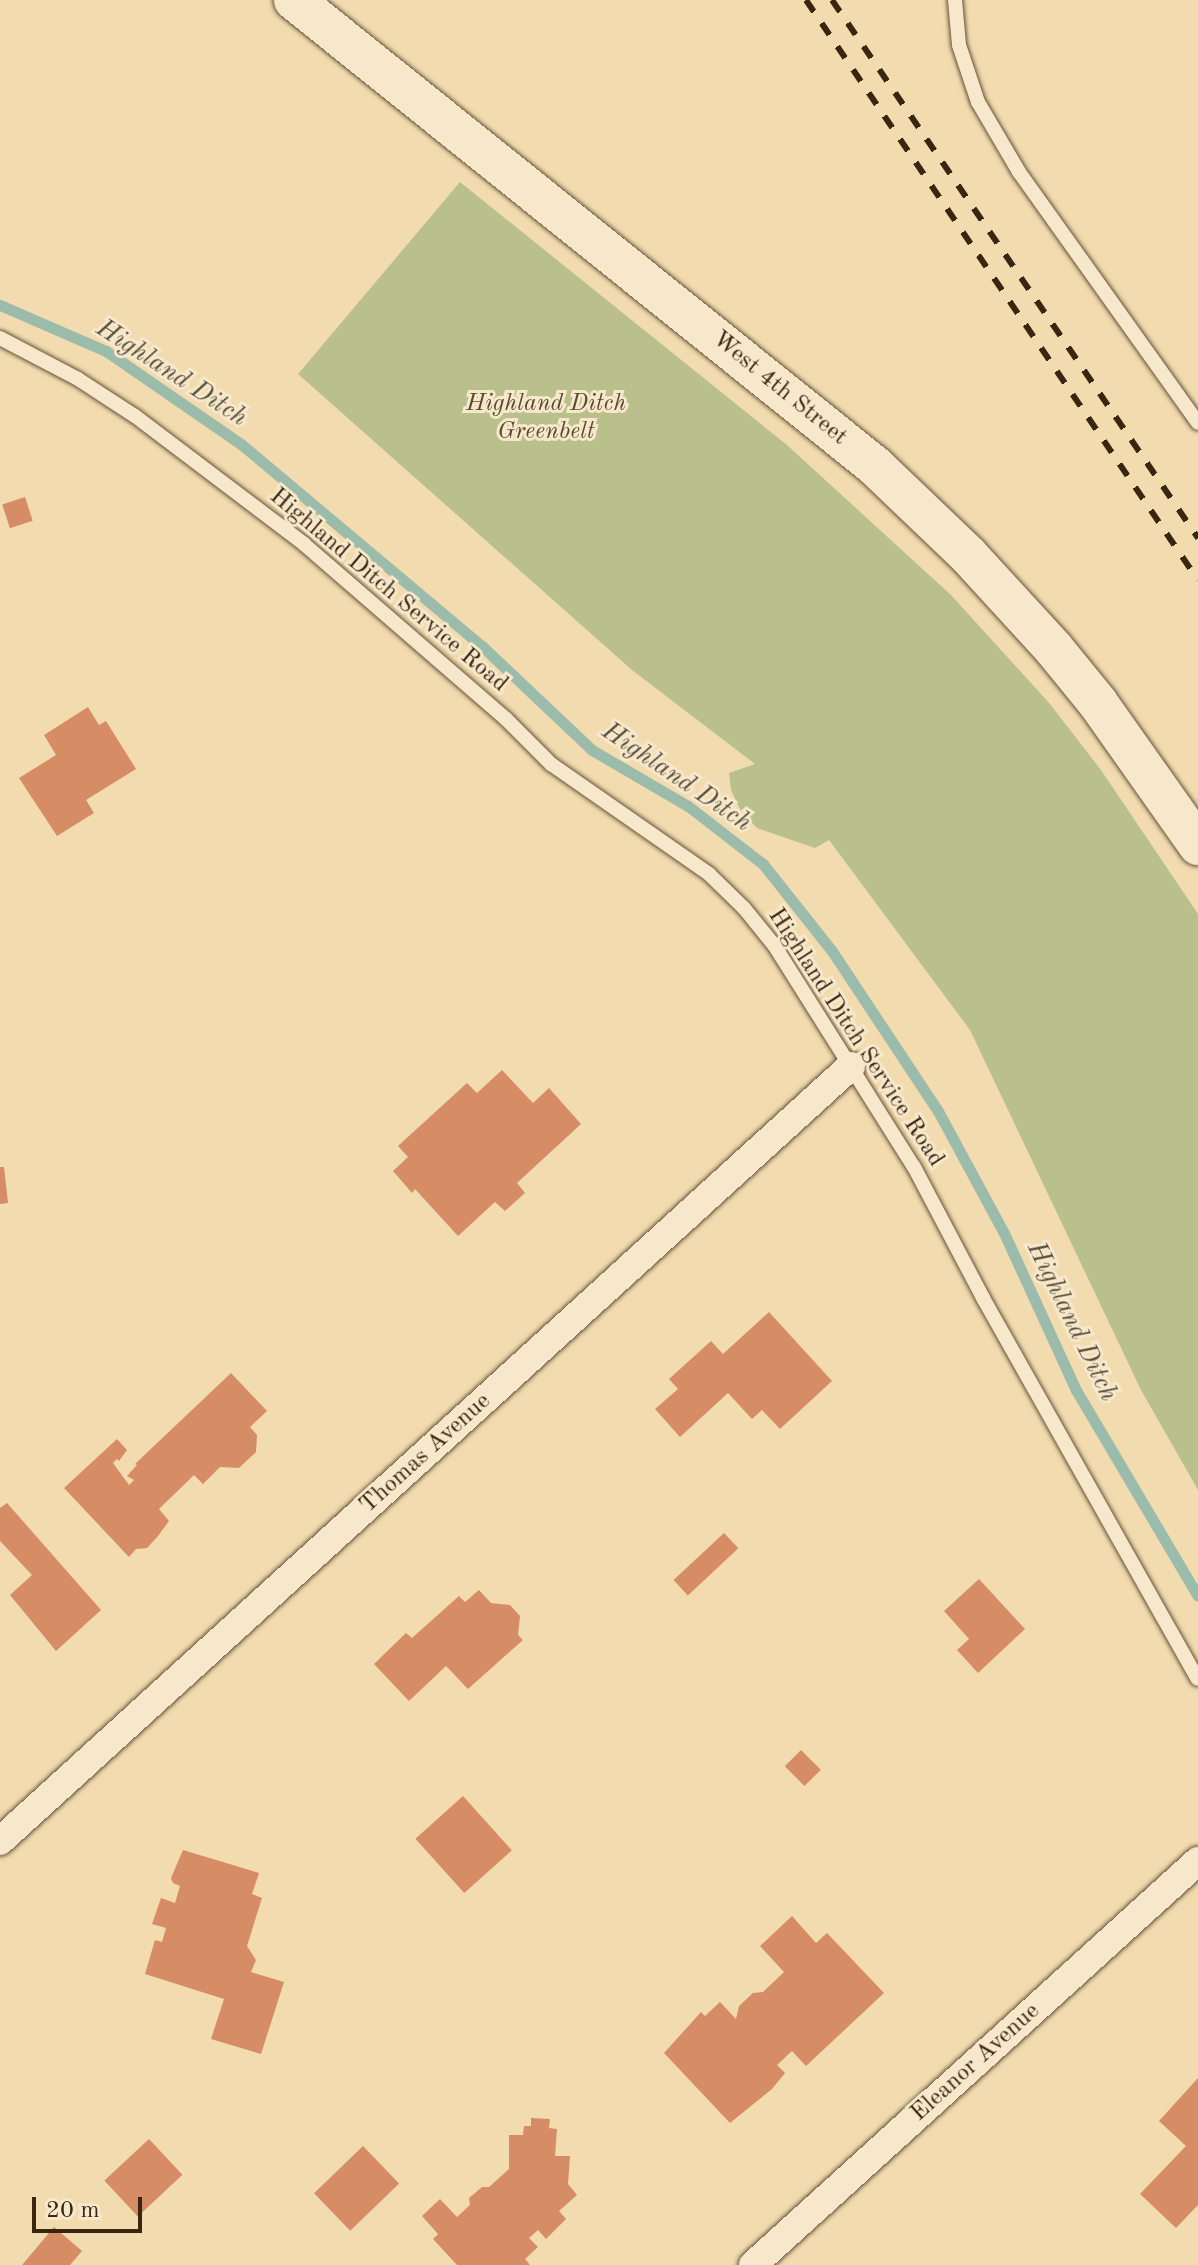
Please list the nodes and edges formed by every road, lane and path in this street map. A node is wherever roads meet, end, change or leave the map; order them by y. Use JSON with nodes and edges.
{"nodes":[{"id":1,"x":294,"y":0,"type":"edge"},
{"id":2,"x":955,"y":0,"type":"edge"},
{"id":3,"x":0,"y":338,"type":"edge"},
{"id":4,"x":1198,"y":423,"type":"edge"},
{"id":5,"x":1198,"y":845,"type":"edge"},
{"id":6,"x":851,"y":1066,"type":"junction"},
{"id":7,"x":1198,"y":1679,"type":"edge"},
{"id":8,"x":0,"y":1841,"type":"edge"},
{"id":9,"x":1198,"y":1861,"type":"edge"},
{"id":10,"x":753,"y":2265,"type":"edge"}],
"edges":[{"from":1,"to":5,"type":"main road","name":"West 4th Street"},
{"from":2,"to":4,"type":"lane"},
{"from":3,"to":6,"type":"lane","name":"Highland Ditch Service Road"},
{"from":6,"to":7,"type":"lane","name":"Highland Ditch Service Road"},
{"from":6,"to":8,"type":"street","name":"Thomas Avenue"},
{"from":9,"to":10,"type":"street","name":"Eleanor Avenue"}]}
